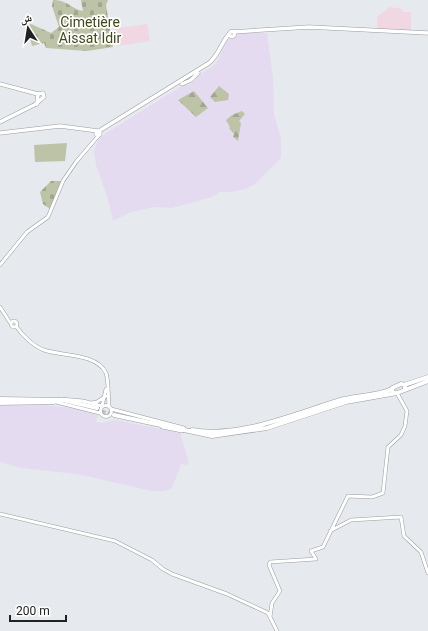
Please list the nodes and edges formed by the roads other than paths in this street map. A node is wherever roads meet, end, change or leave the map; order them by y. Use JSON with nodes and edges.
{"nodes":[{"id":1,"x":428,"y":34,"type":"edge"},
{"id":2,"x":0,"y":84,"type":"edge"},
{"id":3,"x":0,"y":122,"type":"edge"},
{"id":4,"x":0,"y":133,"type":"edge"},
{"id":5,"x":98,"y":133,"type":"junction"},
{"id":6,"x":0,"y":263,"type":"edge"},
{"id":7,"x":0,"y":307,"type":"edge"},
{"id":8,"x":7,"y":317,"type":"junction"},
{"id":9,"x":14,"y":325,"type":"junction"},
{"id":10,"x":428,"y":377,"type":"edge"},
{"id":11,"x":428,"y":381,"type":"edge"},
{"id":12,"x":404,"y":385,"type":"junction"},
{"id":13,"x":398,"y":391,"type":"junction"},
{"id":14,"x":107,"y":397,"type":"junction"},
{"id":15,"x":0,"y":399,"type":"edge"},
{"id":16,"x":57,"y":401,"type":"junction"},
{"id":17,"x":90,"y":403,"type":"junction"},
{"id":18,"x":0,"y":404,"type":"edge"},
{"id":19,"x":99,"y":409,"type":"junction"},
{"id":20,"x":113,"y":412,"type":"junction"},
{"id":21,"x":281,"y":420,"type":"junction"},
{"id":22,"x":184,"y":429,"type":"junction"},
{"id":23,"x":250,"y":431,"type":"junction"},
{"id":24,"x":0,"y":514,"type":"edge"},
{"id":25,"x":330,"y":531,"type":"junction"},
{"id":26,"x":428,"y":573,"type":"edge"},
{"id":27,"x":270,"y":617,"type":"junction"},
{"id":28,"x":277,"y":631,"type":"edge"}],
"edges":[{"from":1,"to":5,"type":"main road"},
{"from":2,"to":3,"type":"main road"},
{"from":4,"to":5,"type":"main road"},
{"from":5,"to":6,"type":"street"},
{"from":7,"to":8,"type":"street"},
{"from":8,"to":9,"type":"street"},
{"from":8,"to":9,"type":"street"},
{"from":9,"to":14,"type":"street"},
{"from":10,"to":12,"type":"highway"},
{"from":11,"to":13,"type":"highway"},
{"from":12,"to":13,"type":"highway"},
{"from":12,"to":13,"type":"highway"},
{"from":13,"to":21,"type":"highway"},
{"from":13,"to":23,"type":"highway"},
{"from":13,"to":25,"type":"street"},
{"from":14,"to":17,"type":"street"},
{"from":14,"to":19,"type":"street"},
{"from":14,"to":20,"type":"street"},
{"from":14,"to":20,"type":"street"},
{"from":15,"to":16,"type":"highway"},
{"from":16,"to":17,"type":"street"},
{"from":16,"to":18,"type":"highway"},
{"from":16,"to":19,"type":"highway"},
{"from":17,"to":19,"type":"street"},
{"from":19,"to":20,"type":"street"},
{"from":19,"to":20,"type":"street"},
{"from":20,"to":22,"type":"highway"},
{"from":21,"to":22,"type":"highway"},
{"from":21,"to":23,"type":"highway"},
{"from":22,"to":23,"type":"highway"},
{"from":24,"to":27,"type":"street"},
{"from":25,"to":26,"type":"street"},
{"from":25,"to":27,"type":"street"},
{"from":27,"to":28,"type":"street"}]}
